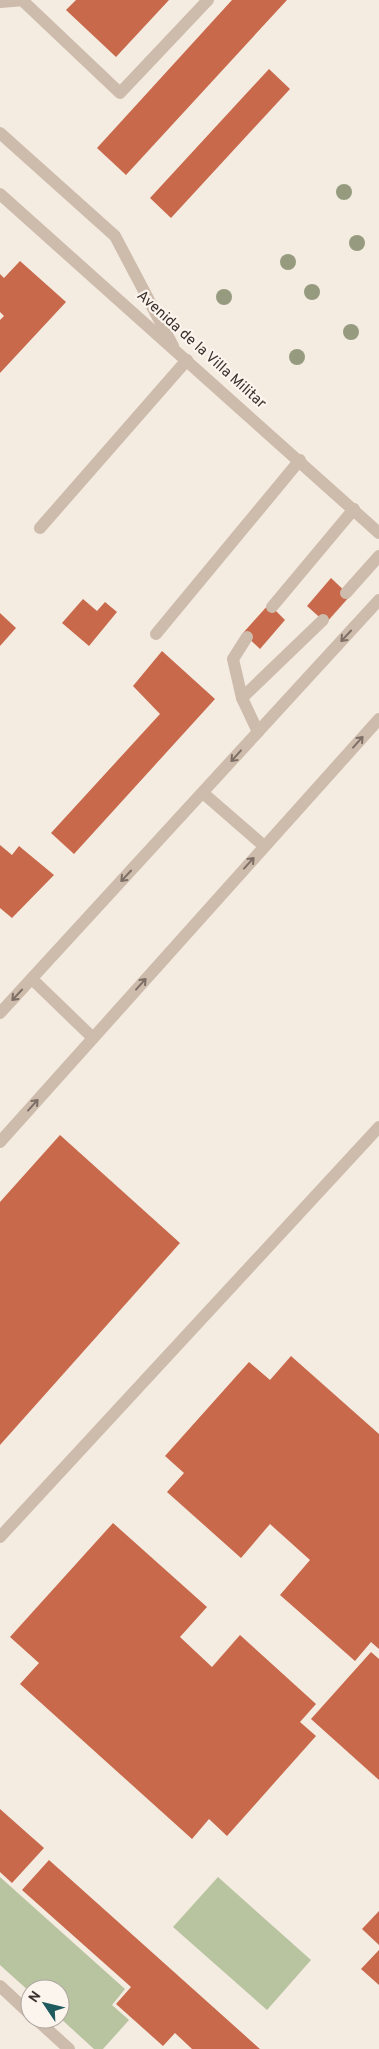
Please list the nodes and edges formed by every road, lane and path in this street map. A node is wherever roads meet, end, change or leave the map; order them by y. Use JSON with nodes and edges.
{"nodes":[{"id":1,"x":208,"y":0,"type":"edge"},
{"id":2,"x":25,"y":1,"type":"edge"},
{"id":3,"x":0,"y":2,"type":"edge"},
{"id":4,"x":0,"y":133,"type":"edge"},
{"id":5,"x":0,"y":194,"type":"edge"},
{"id":6,"x":173,"y":346,"type":"junction"},
{"id":7,"x":187,"y":360,"type":"junction"},
{"id":8,"x":300,"y":460,"type":"junction"},
{"id":9,"x":354,"y":509,"type":"junction"},
{"id":10,"x":40,"y":528,"type":"dead end"},
{"id":11,"x":379,"y":532,"type":"edge"},
{"id":12,"x":379,"y":556,"type":"edge"},
{"id":13,"x":346,"y":592,"type":"dead end"},
{"id":14,"x":379,"y":600,"type":"edge"},
{"id":15,"x":272,"y":607,"type":"dead end"},
{"id":16,"x":323,"y":620,"type":"dead end"},
{"id":17,"x":156,"y":634,"type":"dead end"},
{"id":18,"x":247,"y":637,"type":"dead end"},
{"id":19,"x":242,"y":698,"type":"junction"},
{"id":20,"x":379,"y":719,"type":"edge"},
{"id":21,"x":258,"y":732,"type":"junction"},
{"id":22,"x":203,"y":793,"type":"junction"},
{"id":23,"x":264,"y":846,"type":"junction"},
{"id":24,"x":32,"y":979,"type":"junction"},
{"id":25,"x":0,"y":1013,"type":"edge"},
{"id":26,"x":93,"y":1038,"type":"junction"},
{"id":27,"x":379,"y":1127,"type":"edge"},
{"id":28,"x":0,"y":1142,"type":"edge"},
{"id":29,"x":0,"y":1537,"type":"edge"},
{"id":30,"x":0,"y":1986,"type":"edge"},
{"id":31,"x":20,"y":2005,"type":"edge"},
{"id":32,"x":47,"y":2029,"type":"edge"},
{"id":33,"x":69,"y":2049,"type":"edge"}],
"edges":[{"from":1,"to":2,"type":"street"},
{"from":2,"to":3,"type":"street"},
{"from":4,"to":6,"type":"street"},
{"from":5,"to":6,"type":"street","name":"Avenida de la Villa Militar"},
{"from":6,"to":7,"type":"street","name":"Avenida de la Villa Militar"},
{"from":7,"to":8,"type":"street","name":"Avenida de la Villa Militar"},
{"from":7,"to":10,"type":"street"},
{"from":8,"to":9,"type":"street","name":"Avenida de la Villa Militar"},
{"from":8,"to":17,"type":"street"},
{"from":9,"to":11,"type":"street","name":"Avenida de la Villa Militar"},
{"from":9,"to":15,"type":"street"},
{"from":12,"to":13,"type":"street"},
{"from":14,"to":21,"type":"street","one_way":true},
{"from":16,"to":19,"type":"street"},
{"from":18,"to":19,"type":"street"},
{"from":19,"to":21,"type":"street"},
{"from":23,"to":20,"type":"street","one_way":true},
{"from":21,"to":22,"type":"street","one_way":true},
{"from":22,"to":23,"type":"street"},
{"from":22,"to":24,"type":"street","one_way":true},
{"from":26,"to":23,"type":"street","one_way":true},
{"from":24,"to":25,"type":"street","one_way":true},
{"from":24,"to":26,"type":"street"},
{"from":28,"to":26,"type":"street","one_way":true},
{"from":27,"to":29,"type":"street"},
{"from":30,"to":31,"type":"street"},
{"from":32,"to":33,"type":"street"}]}
